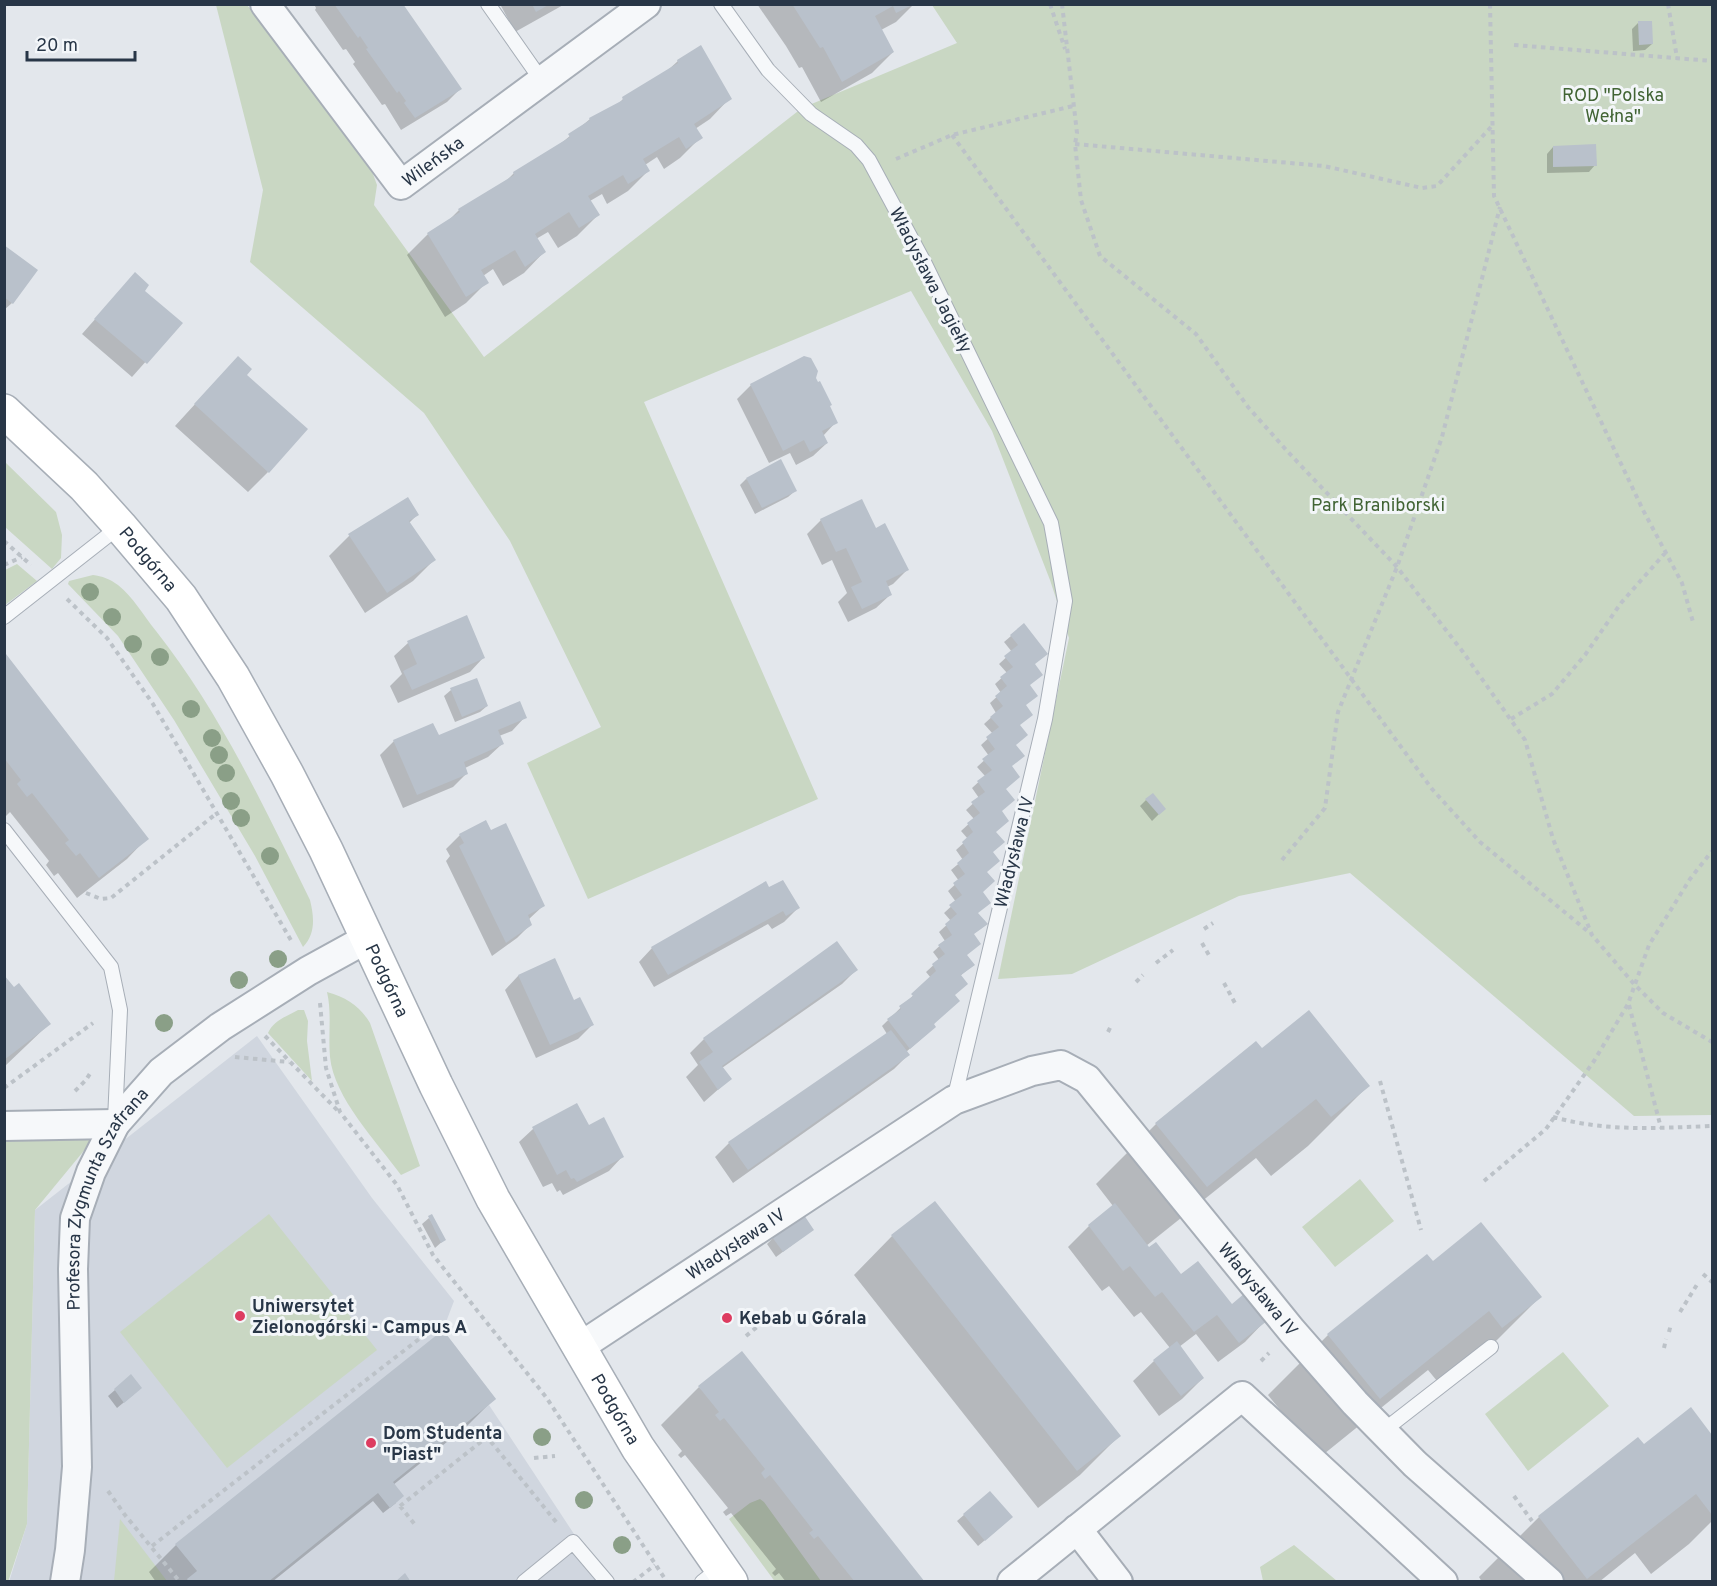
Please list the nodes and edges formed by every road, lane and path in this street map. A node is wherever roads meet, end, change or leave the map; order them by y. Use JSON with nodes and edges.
{"nodes":[{"id":1,"x":265,"y":4,"type":"edge"},
{"id":2,"x":488,"y":4,"type":"edge"},
{"id":3,"x":646,"y":4,"type":"edge"},
{"id":4,"x":721,"y":4,"type":"edge"},
{"id":5,"x":1050,"y":4,"type":"edge"},
{"id":6,"x":1062,"y":4,"type":"edge"},
{"id":7,"x":1490,"y":4,"type":"edge"},
{"id":8,"x":1668,"y":4,"type":"edge"},
{"id":9,"x":1514,"y":45,"type":"dead end"},
{"id":10,"x":1068,"y":58,"type":"junction"},
{"id":11,"x":1677,"y":58,"type":"junction"},
{"id":12,"x":1713,"y":61,"type":"edge"},
{"id":13,"x":542,"y":81,"type":"junction"},
{"id":14,"x":1073,"y":106,"type":"junction"},
{"id":15,"x":1492,"y":127,"type":"junction"},
{"id":16,"x":952,"y":135,"type":"junction"},
{"id":17,"x":1075,"y":144,"type":"junction"},
{"id":18,"x":874,"y":168,"type":"junction"},
{"id":19,"x":1500,"y":207,"type":"junction"},
{"id":20,"x":4,"y":411,"type":"edge"},
{"id":21,"x":120,"y":526,"type":"junction"},
{"id":22,"x":4,"y":541,"type":"edge"},
{"id":23,"x":1666,"y":552,"type":"junction"},
{"id":24,"x":22,"y":556,"type":"junction"},
{"id":25,"x":4,"y":565,"type":"edge"},
{"id":26,"x":1398,"y":567,"type":"junction"},
{"id":27,"x":49,"y":582,"type":"junction"},
{"id":28,"x":1065,"y":601,"type":"joint"},
{"id":29,"x":4,"y":617,"type":"edge"},
{"id":30,"x":1693,"y":622,"type":"dead end"},
{"id":31,"x":1352,"y":678,"type":"junction"},
{"id":32,"x":1510,"y":719,"type":"junction"},
{"id":33,"x":216,"y":813,"type":"junction"},
{"id":34,"x":4,"y":830,"type":"edge"},
{"id":35,"x":1713,"y":851,"type":"edge"},
{"id":36,"x":1282,"y":860,"type":"dead end"},
{"id":37,"x":78,"y":890,"type":"dead end"},
{"id":38,"x":1213,"y":923,"type":"dead end"},
{"id":39,"x":1204,"y":929,"type":"dead end"},
{"id":40,"x":1592,"y":935,"type":"junction"},
{"id":41,"x":368,"y":938,"type":"junction"},
{"id":42,"x":1202,"y":943,"type":"dead end"},
{"id":43,"x":1173,"y":950,"type":"dead end"},
{"id":44,"x":1209,"y":957,"type":"dead end"},
{"id":45,"x":1156,"y":963,"type":"dead end"},
{"id":46,"x":308,"y":971,"type":"junction"},
{"id":47,"x":1143,"y":975,"type":"dead end"},
{"id":48,"x":1136,"y":982,"type":"dead end"},
{"id":49,"x":1224,"y":983,"type":"dead end"},
{"id":50,"x":1634,"y":984,"type":"junction"},
{"id":51,"x":1628,"y":1004,"type":"junction"},
{"id":52,"x":1236,"y":1005,"type":"dead end"},
{"id":53,"x":1112,"y":1024,"type":"dead end"},
{"id":54,"x":99,"y":1026,"type":"dead end"},
{"id":55,"x":257,"y":1028,"type":"dead end"},
{"id":56,"x":1108,"y":1032,"type":"dead end"},
{"id":57,"x":1713,"y":1042,"type":"edge"},
{"id":58,"x":231,"y":1057,"type":"dead end"},
{"id":59,"x":289,"y":1062,"type":"junction"},
{"id":60,"x":92,"y":1070,"type":"dead end"},
{"id":61,"x":1380,"y":1081,"type":"dead end"},
{"id":62,"x":4,"y":1088,"type":"edge"},
{"id":63,"x":71,"y":1094,"type":"dead end"},
{"id":64,"x":954,"y":1100,"type":"junction"},
{"id":65,"x":340,"y":1112,"type":"junction"},
{"id":66,"x":1553,"y":1117,"type":"junction"},
{"id":67,"x":115,"y":1124,"type":"junction"},
{"id":68,"x":4,"y":1126,"type":"edge"},
{"id":69,"x":1713,"y":1126,"type":"edge"},
{"id":70,"x":1661,"y":1128,"type":"junction"},
{"id":71,"x":1484,"y":1181,"type":"dead end"},
{"id":72,"x":1421,"y":1230,"type":"dead end"},
{"id":73,"x":1703,"y":1274,"type":"dead end"},
{"id":74,"x":1713,"y":1282,"type":"edge"},
{"id":75,"x":1698,"y":1283,"type":"dead end"},
{"id":76,"x":1680,"y":1312,"type":"dead end"},
{"id":77,"x":1671,"y":1324,"type":"dead end"},
{"id":78,"x":757,"y":1327,"type":"dead end"},
{"id":79,"x":1670,"y":1332,"type":"dead end"},
{"id":80,"x":746,"y":1336,"type":"dead end"},
{"id":81,"x":419,"y":1339,"type":"dead end"},
{"id":82,"x":1666,"y":1339,"type":"dead end"},
{"id":83,"x":1491,"y":1347,"type":"dead end"},
{"id":84,"x":578,"y":1348,"type":"junction"},
{"id":85,"x":1664,"y":1348,"type":"dead end"},
{"id":86,"x":1383,"y":1431,"type":"junction"},
{"id":87,"x":555,"y":1456,"type":"dead end"},
{"id":88,"x":534,"y":1458,"type":"dead end"},
{"id":89,"x":103,"y":1484,"type":"dead end"},
{"id":90,"x":416,"y":1526,"type":"dead end"},
{"id":91,"x":1077,"y":1529,"type":"junction"},
{"id":92,"x":573,"y":1542,"type":"junction"},
{"id":93,"x":152,"y":1546,"type":"junction"},
{"id":94,"x":655,"y":1565,"type":"junction"},
{"id":95,"x":718,"y":1576,"type":"edge"},
{"id":96,"x":64,"y":1581,"type":"edge"},
{"id":97,"x":180,"y":1581,"type":"edge"},
{"id":98,"x":524,"y":1581,"type":"edge"},
{"id":99,"x":607,"y":1581,"type":"edge"},
{"id":100,"x":633,"y":1581,"type":"edge"},
{"id":101,"x":667,"y":1581,"type":"edge"},
{"id":102,"x":1012,"y":1581,"type":"edge"},
{"id":103,"x":1119,"y":1581,"type":"edge"},
{"id":104,"x":1443,"y":1581,"type":"edge"},
{"id":105,"x":1549,"y":1581,"type":"edge"}],
"edges":[{"from":1,"to":13,"type":"street","name":"Wileńska"},
{"from":2,"to":13,"type":"lane"},
{"from":3,"to":13,"type":"street","name":"Wileńska"},
{"from":4,"to":18,"type":"lane","name":"Władysława Jagiełły"},
{"from":5,"to":10,"type":"path"},
{"from":6,"to":10,"type":"path"},
{"from":7,"to":15,"type":"path"},
{"from":8,"to":11,"type":"path"},
{"from":9,"to":11,"type":"path"},
{"from":10,"to":14,"type":"path"},
{"from":11,"to":12,"type":"path"},
{"from":14,"to":16,"type":"path"},
{"from":14,"to":17,"type":"path"},
{"from":15,"to":17,"type":"path"},
{"from":15,"to":19,"type":"path"},
{"from":16,"to":18,"type":"path"},
{"from":16,"to":31,"type":"path"},
{"from":17,"to":26,"type":"path"},
{"from":18,"to":28,"type":"lane","name":"Władysława Jagiełły"},
{"from":19,"to":23,"type":"path"},
{"from":19,"to":26,"type":"path"},
{"from":20,"to":21,"type":"street","name":"Podgórna"},
{"from":21,"to":27,"type":"lane"},
{"from":21,"to":41,"type":"street","name":"Podgórna"},
{"from":22,"to":24,"type":"path"},
{"from":23,"to":30,"type":"path"},
{"from":23,"to":32,"type":"path"},
{"from":24,"to":25,"type":"path"},
{"from":24,"to":27,"type":"path"},
{"from":26,"to":31,"type":"path"},
{"from":26,"to":32,"type":"path"},
{"from":27,"to":29,"type":"lane"},
{"from":27,"to":33,"type":"path"},
{"from":28,"to":64,"type":"lane","name":"Władysława IV"},
{"from":31,"to":36,"type":"path"},
{"from":31,"to":40,"type":"path"},
{"from":32,"to":40,"type":"path"},
{"from":33,"to":37,"type":"path"},
{"from":33,"to":46,"type":"path"},
{"from":34,"to":67,"type":"lane"},
{"from":35,"to":50,"type":"path"},
{"from":38,"to":39,"type":"path"},
{"from":40,"to":50,"type":"path"},
{"from":41,"to":46,"type":"street","name":"Profesora Zygmunta Szafrana"},
{"from":41,"to":84,"type":"street","name":"Podgórna"},
{"from":42,"to":44,"type":"path"},
{"from":43,"to":45,"type":"path"},
{"from":46,"to":65,"type":"path"},
{"from":46,"to":67,"type":"street","name":"Profesora Zygmunta Szafrana"},
{"from":47,"to":48,"type":"path"},
{"from":49,"to":52,"type":"path"},
{"from":50,"to":51,"type":"path"},
{"from":50,"to":57,"type":"path"},
{"from":51,"to":66,"type":"path"},
{"from":51,"to":70,"type":"path"},
{"from":53,"to":56,"type":"path"},
{"from":54,"to":62,"type":"path"},
{"from":55,"to":59,"type":"path"},
{"from":58,"to":59,"type":"path"},
{"from":59,"to":65,"type":"path"},
{"from":60,"to":63,"type":"path"},
{"from":61,"to":72,"type":"path"},
{"from":64,"to":84,"type":"street","name":"Władysława IV"},
{"from":64,"to":86,"type":"street","name":"Władysława IV"},
{"from":65,"to":94,"type":"path"},
{"from":66,"to":70,"type":"path"},
{"from":66,"to":71,"type":"path"},
{"from":67,"to":68,"type":"street"},
{"from":67,"to":96,"type":"street","name":"Profesora Zygmunta Szafrana"},
{"from":69,"to":70,"type":"path"},
{"from":73,"to":74,"type":"path"},
{"from":75,"to":76,"type":"path"},
{"from":77,"to":79,"type":"path"},
{"from":78,"to":80,"type":"path"},
{"from":81,"to":93,"type":"path"},
{"from":82,"to":85,"type":"path"},
{"from":83,"to":86,"type":"lane"},
{"from":84,"to":95,"type":"street","name":"Podgórna"},
{"from":86,"to":105,"type":"street","name":"Władysława IV"},
{"from":87,"to":88,"type":"path"},
{"from":89,"to":93,"type":"path"},
{"from":90,"to":92,"type":"path"},
{"from":91,"to":102,"type":"street"},
{"from":91,"to":103,"type":"street"},
{"from":91,"to":104,"type":"street"},
{"from":92,"to":98,"type":"lane"},
{"from":92,"to":99,"type":"lane"},
{"from":93,"to":97,"type":"path"},
{"from":94,"to":100,"type":"path"},
{"from":94,"to":101,"type":"path"}]}
